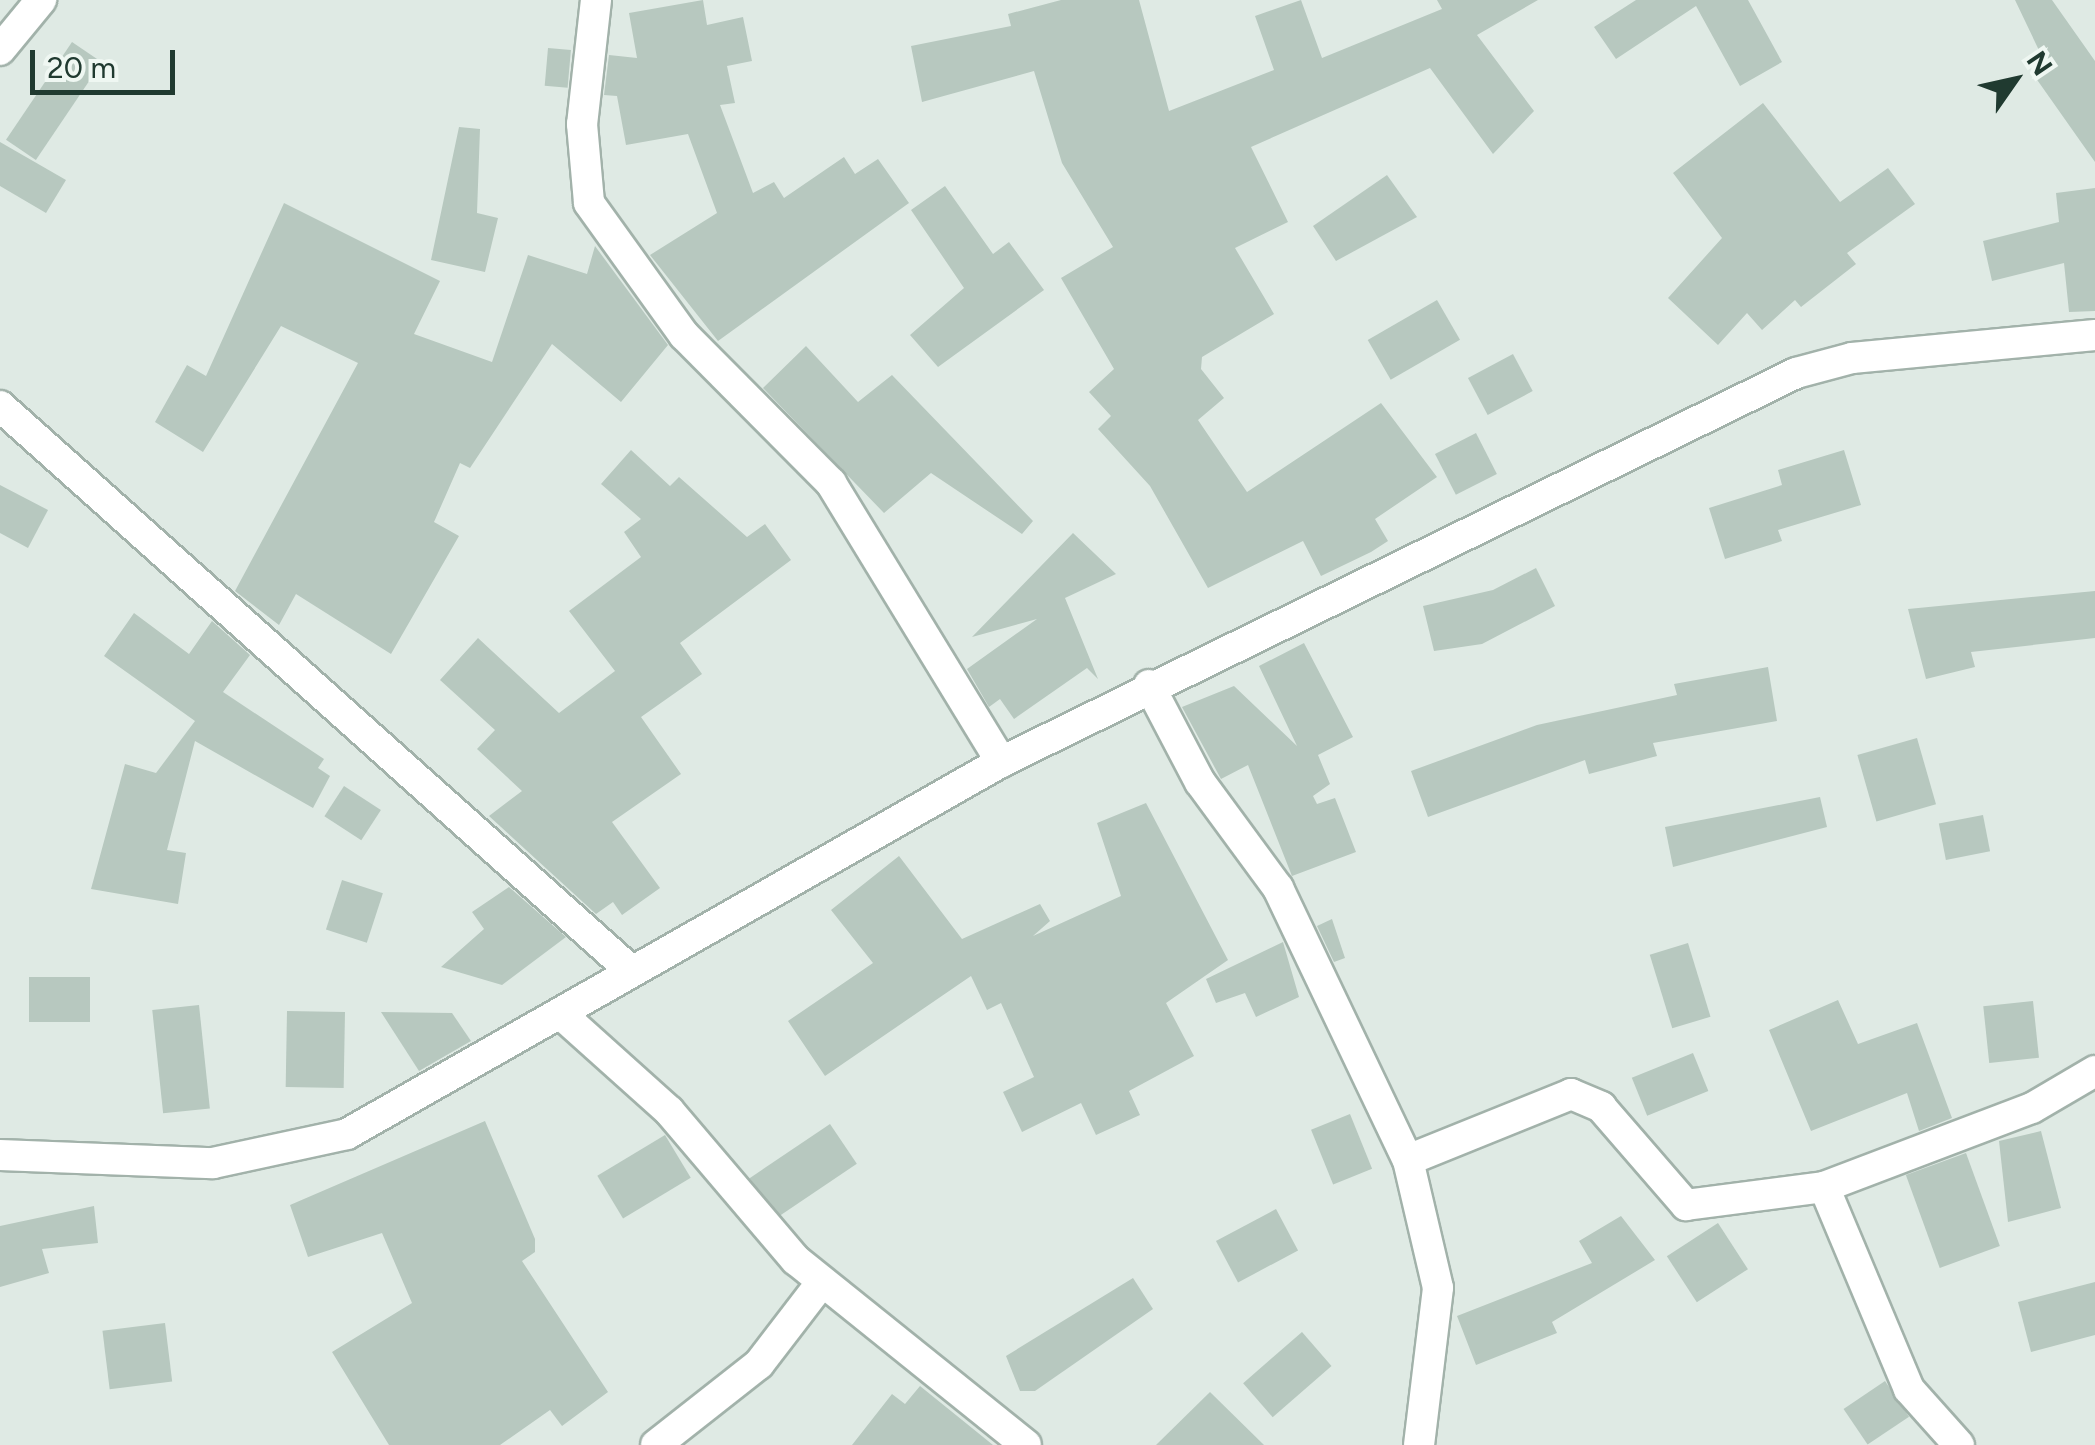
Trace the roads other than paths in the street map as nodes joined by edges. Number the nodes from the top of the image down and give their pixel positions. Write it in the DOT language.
graph roads {
  1 [pos="41,0"];
  2 [pos="596,0"];
  3 [pos="0,50"];
  4 [pos="2095,334"];
  5 [pos="0,406"];
  6 [pos="1149,685"];
  7 [pos="1001,762"];
  8 [pos="629,970"];
  9 [pos="561,1014"];
  10 [pos="2095,1071"];
  11 [pos="0,1155"];
  12 [pos="1408,1160"];
  13 [pos="1824,1187"];
  14 [pos="822,1282"];
  15 [pos="656,1445"];
  16 [pos="1026,1445"];
  17 [pos="1419,1445"];
  18 [pos="1959,1445"];
  1 -- 3 [label="street"];
  2 -- 7 [label="street"];
  4 -- 6 [label="street"];
  5 -- 8 [label="street"];
  6 -- 7 [label="street"];
  6 -- 12 [label="street"];
  7 -- 8 [label="street"];
  8 -- 9 [label="street"];
  9 -- 11 [label="street"];
  9 -- 14 [label="street"];
  10 -- 13 [label="street"];
  12 -- 13 [label="street"];
  12 -- 17 [label="street"];
  13 -- 18 [label="street"];
  14 -- 15 [label="street"];
  14 -- 16 [label="street"];
}
